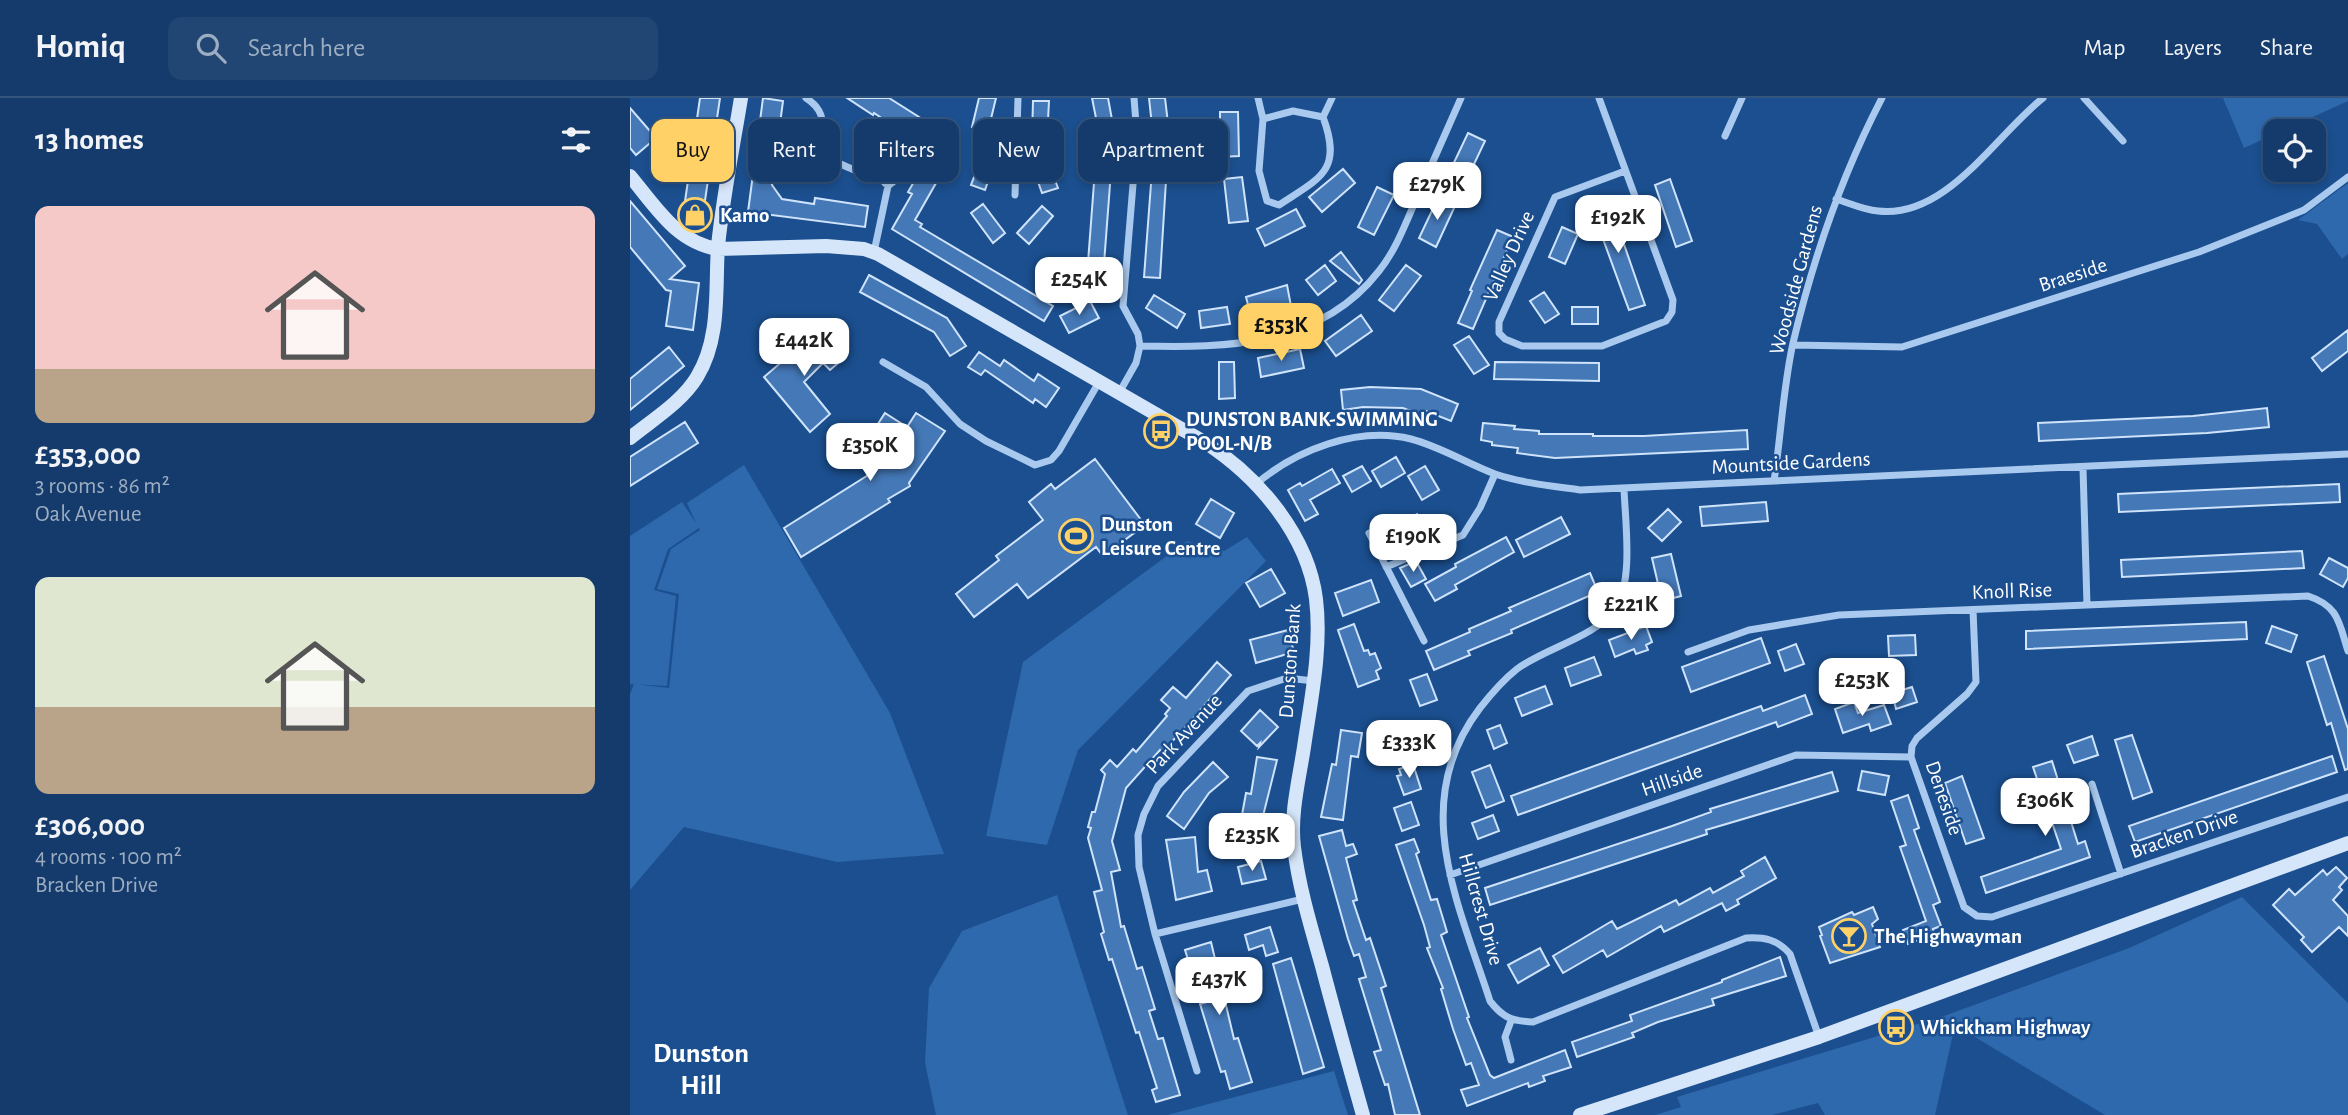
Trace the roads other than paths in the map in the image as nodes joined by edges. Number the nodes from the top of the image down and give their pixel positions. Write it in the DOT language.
graph roads {
  1 [pos="741,98"];
  2 [pos="806,98"];
  3 [pos="1018,98"];
  4 [pos="1134,98"];
  5 [pos="1258,98"];
  6 [pos="1332,98"];
  7 [pos="1461,98"];
  8 [pos="1599,98"];
  9 [pos="1742,98"];
  10 [pos="1882,98"];
  11 [pos="2043,98"];
  12 [pos="2084,98"];
  13 [pos="1323,117"];
  14 [pos="1263,119"];
  15 [pos="1725,136"];
  16 [pos="2123,141"];
  17 [pos="1625,171"];
  18 [pos="630,176"];
  19 [pos="2348,177"];
  20 [pos="893,182"];
  21 [pos="888,186"];
  22 [pos="1015,195"];
  23 [pos="1836,199"];
  24 [pos="718,249"];
  25 [pos="874,253"];
  26 [pos="1793,345"];
  27 [pos="1140,346"];
  28 [pos="883,362"];
  29 [pos="1099,382"];
  30 [pos="1119,393"];
  31 [pos="630,438"];
  32 [pos="2348,454"];
  33 [pos="2083,468"];
  34 [pos="1495,474"];
  35 [pos="1774,481"];
  36 [pos="1256,484"];
  37 [pos="1624,488"];
  38 [pos="1369,533"];
  39 [pos="1386,567"];
  40 [pos="2087,605"];
  41 [pos="1973,610"];
  42 [pos="1424,641"];
  43 [pos="2348,651"];
  44 [pos="1688,652"];
  45 [pos="1314,681"];
  46 [pos="1911,757"];
  47 [pos="2092,784"];
  48 [pos="2348,797"];
  49 [pos="2348,843"];
  50 [pos="2121,874"];
  51 [pos="1450,875"];
  52 [pos="1303,899"];
  53 [pos="1992,917"];
  54 [pos="1155,934"];
  55 [pos="1510,1021"];
  56 [pos="1819,1037"];
  57 [pos="1511,1060"];
  58 [pos="1197,1071"];
  59 [pos="1363,1115"];
  60 [pos="1580,1115"];
  1 -- 24 [label="street"];
  2 -- 21 [label="street"];
  3 -- 22 [label="street"];
  4 -- 27 [label="street"];
  5 -- 14 [label="street"];
  6 -- 13 [label="street"];
  7 -- 27 [label="street"];
  8 -- 17 [label="street"];
  9 -- 15 [label="street"];
  10 -- 23 [label="street, Woodside Gardens"];
  11 -- 23 [label="street"];
  12 -- 16 [label="street"];
  13 -- 14 [label="street"];
  13 -- 14 [label="street"];
  17 -- 17 [label="street, Valley Drive"];
  18 -- 24 [label="street"];
  19 -- 26 [label="street, Braeside"];
  20 -- 21 [label="street"];
  21 -- 25 [label="street"];
  23 -- 26 [label="street, Woodside Gardens"];
  24 -- 25 [label="street, Dunston Bank"];
  24 -- 31 [label="street"];
  25 -- 29 [label="street, Dunston Bank"];
  26 -- 35 [label="street, Woodside Gardens"];
  27 -- 30 [label="street"];
  28 -- 29 [label="street"];
  29 -- 30 [label="street, Dunston Bank"];
  30 -- 36 [label="street, Dunston Bank"];
  32 -- 33 [label="street, Mountside Gardens"];
  33 -- 35 [label="street, Mountside Gardens"];
  33 -- 40 [label="street"];
  34 -- 36 [label="street, Mountside Gardens"];
  34 -- 37 [label="street, Mountside Gardens"];
  34 -- 39 [label="street"];
  35 -- 37 [label="street, Mountside Gardens"];
  36 -- 45 [label="street, Dunston Bank"];
  37 -- 51 [label="street, Hillcrest Drive"];
  38 -- 39 [label="street"];
  39 -- 42 [label="street"];
  40 -- 41 [label="street, Knoll Rise"];
  40 -- 43 [label="street, Knoll Rise"];
  41 -- 44 [label="street, Knoll Rise"];
  41 -- 46 [label="street, Deneside"];
  45 -- 52 [label="street, Dunston Bank"];
  45 -- 54 [label="street, Park Avenue"];
  46 -- 51 [label="street, Hillside"];
  46 -- 53 [label="street, Deneside"];
  47 -- 50 [label="street"];
  48 -- 50 [label="street, Bracken Drive"];
  49 -- 56 [label="street"];
  50 -- 53 [label="street, Bracken Drive"];
  51 -- 55 [label="street, Hillcrest Drive"];
  52 -- 54 [label="street"];
  52 -- 59 [label="street, Dunston Bank"];
  54 -- 58 [label="street, Park Avenue"];
  55 -- 56 [label="street"];
  55 -- 57 [label="street"];
  56 -- 60 [label="street"];
}
